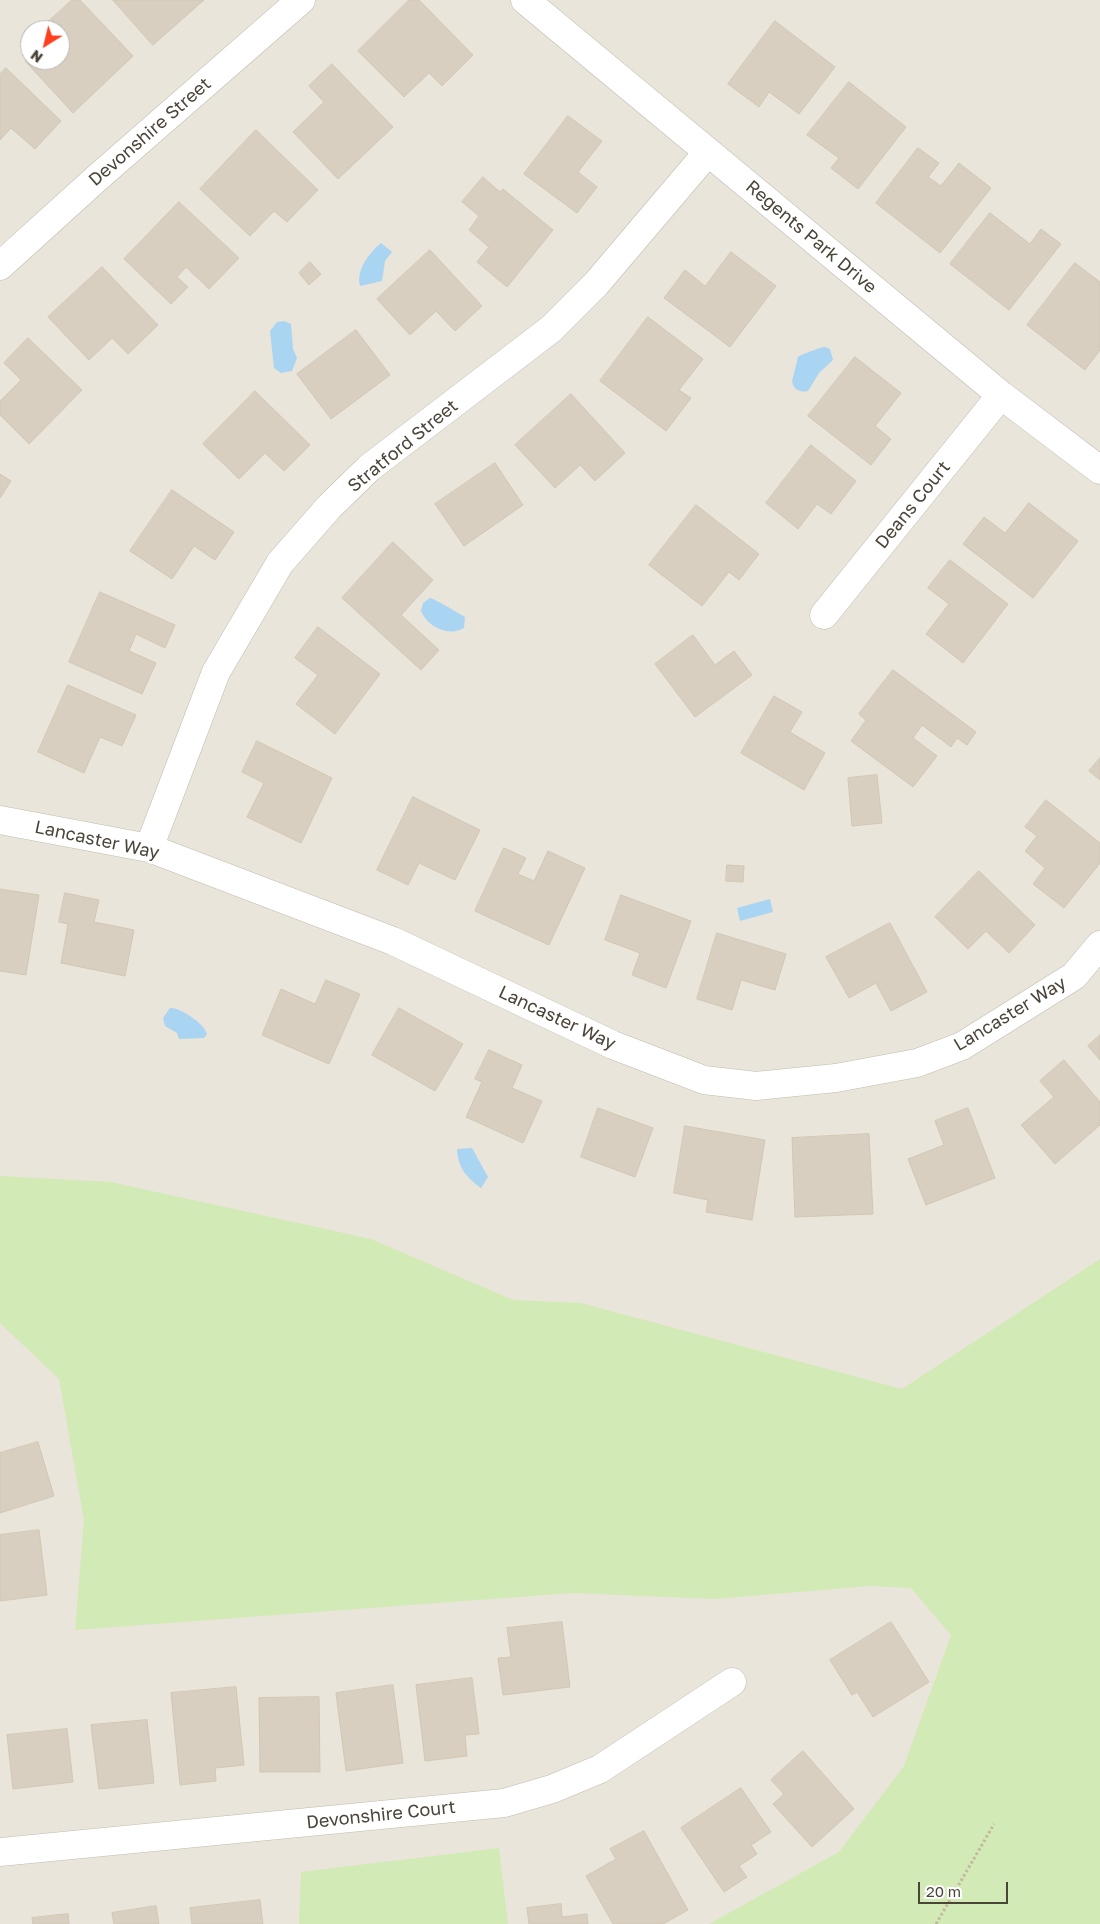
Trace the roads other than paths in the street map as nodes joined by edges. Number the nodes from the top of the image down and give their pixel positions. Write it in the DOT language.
graph roads {
  1 [pos="301,0"];
  2 [pos="525,0"];
  3 [pos="708,152"];
  4 [pos="0,266"];
  5 [pos="1001,395"];
  6 [pos="1100,470"];
  7 [pos="824,614"];
  8 [pos="0,820"];
  9 [pos="149,848"];
  10 [pos="1100,945"];
  11 [pos="732,1682"];
  12 [pos="0,1852"];
  1 -- 4 [label="street, Devonshire Street"];
  2 -- 3 [label="street, Regents Park Drive"];
  3 -- 5 [label="street, Regents Park Drive"];
  3 -- 9 [label="street, Stratford Street"];
  5 -- 6 [label="street, Regents Park Drive"];
  5 -- 7 [label="street, Deans Court"];
  8 -- 9 [label="street, Lancaster Way"];
  9 -- 10 [label="street, Lancaster Way"];
  11 -- 12 [label="street, Devonshire Court"];
}
